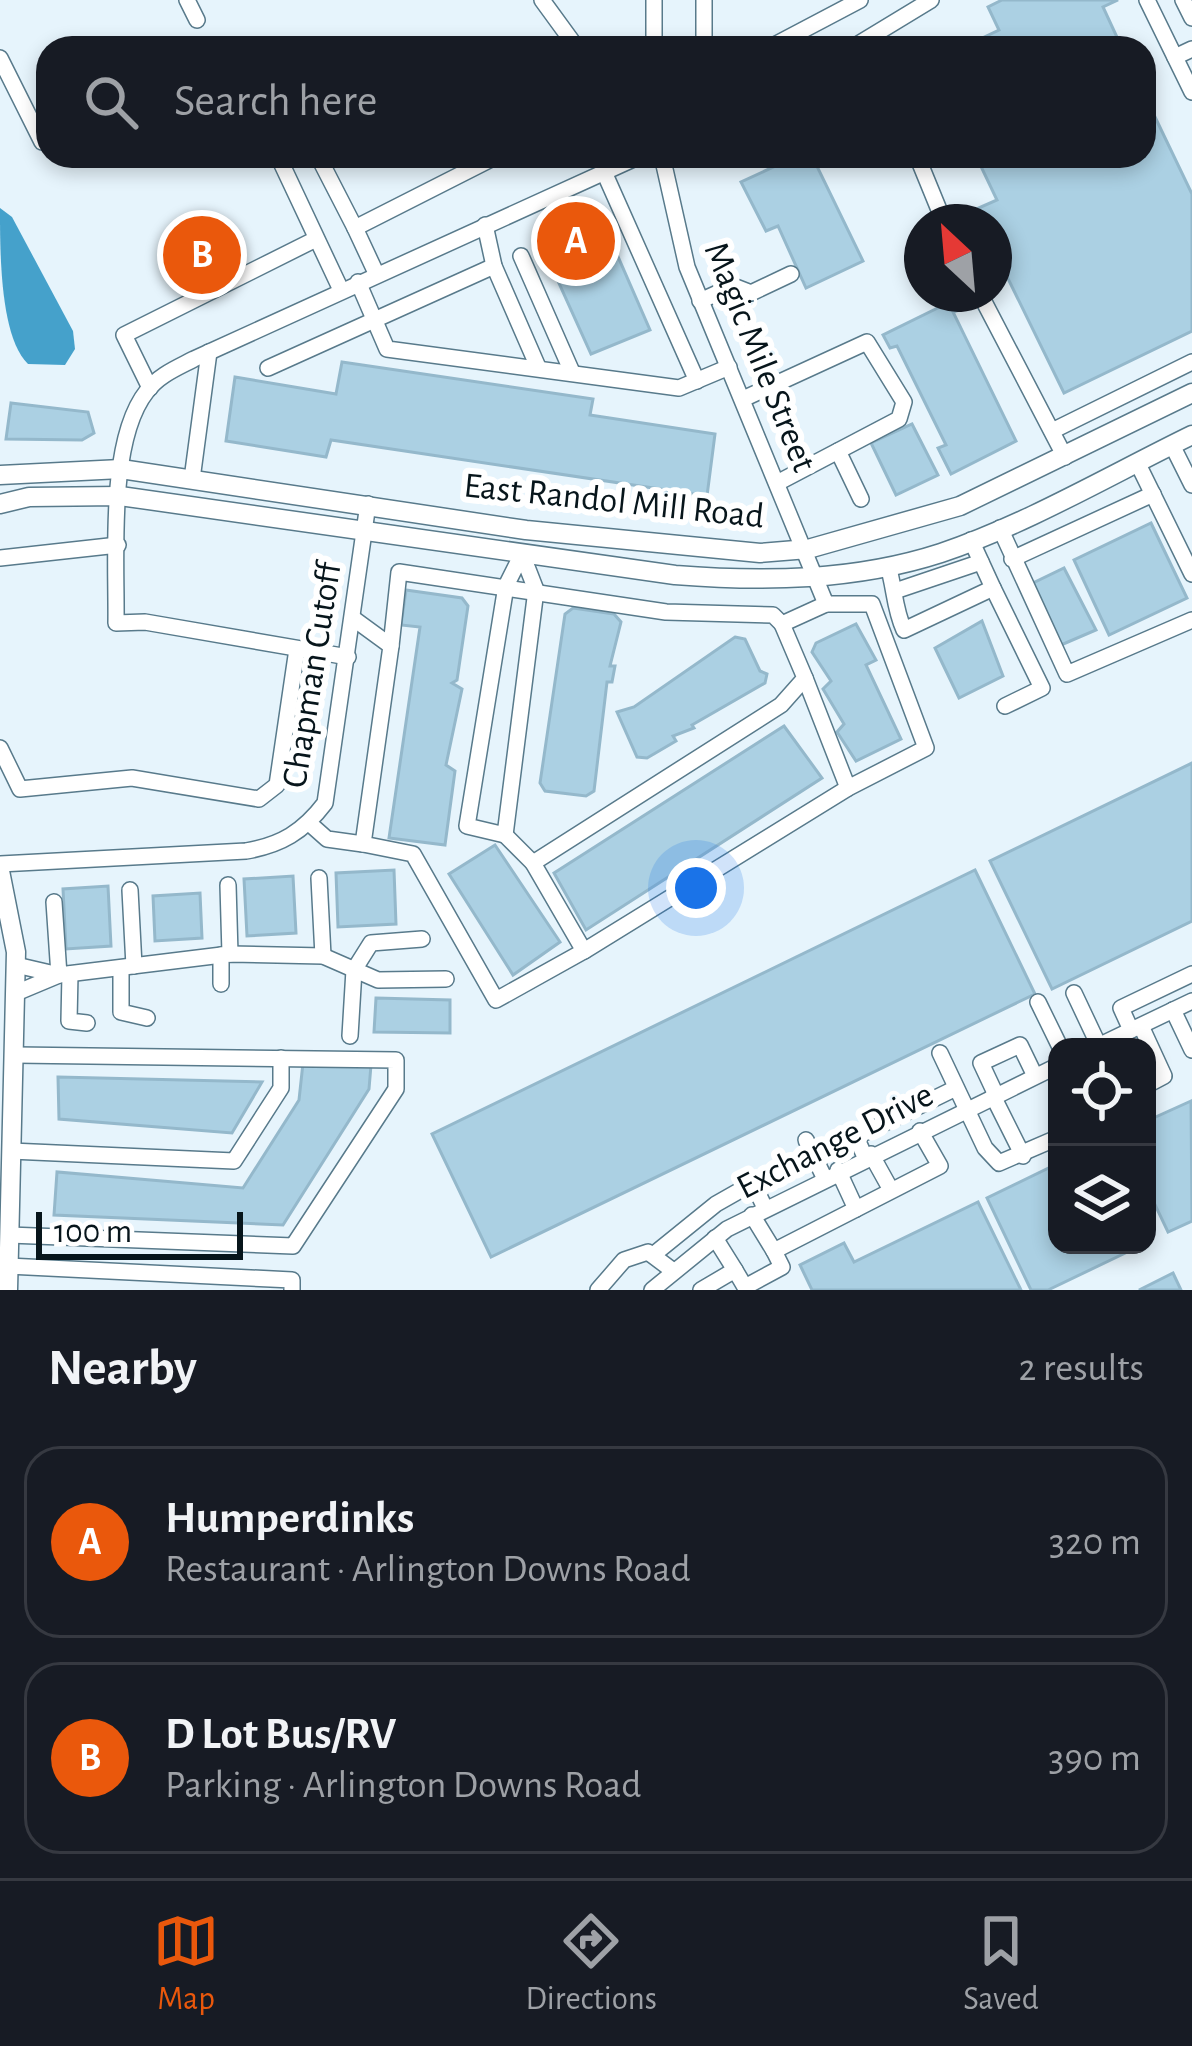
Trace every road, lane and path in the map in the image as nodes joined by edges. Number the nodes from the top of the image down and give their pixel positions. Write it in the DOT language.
graph roads {
  1 [pos="187,0"];
  2 [pos="542,0"];
  3 [pos="654,0"];
  4 [pos="704,0"];
  5 [pos="860,0"];
  6 [pos="931,0"];
  7 [pos="1147,0"];
  8 [pos="1183,0"];
  9 [pos="1192,18"];
  10 [pos="197,20"];
  11 [pos="568,36"];
  12 [pos="655,36"];
  13 [pos="704,36"];
  14 [pos="792,36"];
  15 [pos="876,36"];
  16 [pos="1192,49"];
  17 [pos="1174,57"];
  18 [pos="0,58"];
  19 [pos="1192,92"];
  20 [pos="36,130"];
  21 [pos="283,168"];
  22 [pos="324,168"];
  23 [pos="473,168"];
  24 [pos="613,168"];
  25 [pos="664,168"];
  26 [pos="922,168"];
  27 [pos="604,172"];
  28 [pos="937,204"];
  29 [pos="485,225"];
  30 [pos="355,228"];
  31 [pos="316,239"];
  32 [pos="521,256"];
  33 [pos="494,266"];
  34 [pos="376,273"];
  35 [pos="791,274"];
  36 [pos="358,282"];
  37 [pos="341,290"];
  38 [pos="700,301"];
  39 [pos="989,312"];
  40 [pos="373,321"];
  41 [pos="209,352"];
  42 [pos="1192,362"];
  43 [pos="538,367"];
  44 [pos="729,367"];
  45 [pos="268,368"];
  46 [pos="572,372"];
  47 [pos="697,381"];
  48 [pos="149,388"];
  49 [pos="1192,393"];
  50 [pos="743,399"];
  51 [pos="1052,431"];
  52 [pos="1192,435"];
  53 [pos="1172,445"];
  54 [pos="838,451"];
  55 [pos="1065,457"];
  56 [pos="1137,462"];
  57 [pos="121,469"];
  58 [pos="0,475"];
  59 [pos="192,479"];
  60 [pos="779,482"];
  61 [pos="1192,484"];
  62 [pos="1153,494"];
  63 [pos="119,496"];
  64 [pos="861,499"];
  65 [pos="1056,501"];
  66 [pos="0,504"];
  67 [pos="368,504"];
  68 [pos="1000,528"];
  69 [pos="526,530"];
  70 [pos="365,532"];
  71 [pos="1071,532"];
  72 [pos="971,540"];
  73 [pos="118,545"];
  74 [pos="808,549"];
  75 [pos="522,554"];
  76 [pos="0,557"];
  77 [pos="1012,559"];
  78 [pos="981,562"];
  79 [pos="888,566"];
  80 [pos="1192,574"];
  81 [pos="818,576"];
  82 [pos="506,586"];
  83 [pos="993,589"];
  84 [pos="536,590"];
  85 [pos="895,591"];
  86 [pos="826,604"];
  87 [pos="354,619"];
  88 [pos="1192,620"];
  89 [pos="782,624"];
  90 [pos="391,646"];
  91 [pos="297,650"];
  92 [pos="348,657"];
  93 [pos="805,678"];
  94 [pos="1005,706"];
  95 [pos="0,748"];
  96 [pos="848,788"];
  97 [pos="309,823"];
  98 [pos="505,835"];
  99 [pos="363,844"];
  100 [pos="533,863"];
  101 [pos="0,867"];
  102 [pos="319,878"];
  103 [pos="228,885"];
  104 [pos="130,890"];
  105 [pos="54,902"];
  106 [pos="422,939"];
  107 [pos="584,951"];
  108 [pos="226,955"];
  109 [pos="323,956"];
  110 [pos="16,965"];
  111 [pos="128,967"];
  112 [pos="354,970"];
  113 [pos="65,974"];
  114 [pos="1192,974"];
  115 [pos="446,979"];
  116 [pos="221,984"];
  117 [pos="1156,991"];
  118 [pos="16,993"];
  119 [pos="1074,993"];
  120 [pos="1192,1001"];
  121 [pos="1038,1002"];
  122 [pos="1170,1012"];
  123 [pos="147,1018"];
  124 [pos="86,1022"];
  125 [pos="1136,1028"];
  126 [pos="350,1036"];
  127 [pos="1056,1038"];
  128 [pos="1094,1038"];
  129 [pos="1114,1038"];
  130 [pos="1142,1038"];
  131 [pos="1192,1050"];
  132 [pos="940,1053"];
  133 [pos="16,1054"];
  134 [pos="281,1058"];
  135 [pos="1048,1070"];
  136 [pos="1035,1076"];
  137 [pos="956,1088"];
  138 [pos="995,1095"];
  139 [pos="925,1103"];
  140 [pos="966,1109"];
  141 [pos="890,1120"];
  142 [pos="927,1127"];
  143 [pos="806,1140"];
  144 [pos="900,1141"];
  145 [pos="1048,1143"];
  146 [pos="5,1151"];
  147 [pos="868,1156"];
  148 [pos="1023,1156"];
  149 [pos="831,1174"];
  150 [pos="891,1190"];
  151 [pos="856,1209"];
  152 [pos="759,1212"];
  153 [pos="693,1221"];
  154 [pos="9,1235"];
  155 [pos="711,1241"];
  156 [pos="774,1251"];
  157 [pos="653,1255"];
  158 [pos="8,1266"];
  159 [pos="62,1268"];
  160 [pos="672,1270"];
  161 [pos="735,1270"];
  162 [pos="8,1290"];
  163 [pos="60,1290"];
  164 [pos="292,1290"];
  165 [pos="598,1290"];
  166 [pos="652,1290"];
  167 [pos="701,1290"];
  1 -- 10 [label="street"];
  2 -- 11 [label="street"];
  3 -- 12 [label="street"];
  4 -- 13 [label="street"];
  5 -- 14 [label="street"];
  6 -- 15 [label="street"];
  7 -- 17 [label="street"];
  8 -- 9 [label="street"];
  16 -- 17 [label="street"];
  17 -- 19 [label="street"];
  18 -- 20 [label="street"];
  21 -- 31 [label="street"];
  22 -- 30 [label="street"];
  23 -- 30 [label="street"];
  24 -- 27 [label="street"];
  25 -- 38 [label="street, Magic Mile Street"];
  26 -- 28 [label="street"];
  27 -- 29 [label="street"];
  27 -- 47 [label="street"];
  29 -- 33 [label="street"];
  29 -- 34 [label="street"];
  30 -- 34 [label="street"];
  31 -- 37 [label="street"];
  31 -- 48 [label="street"];
  32 -- 46 [label="street"];
  33 -- 40 [label="street"];
  33 -- 43 [label="street"];
  34 -- 36 [label="street"];
  35 -- 38 [label="street"];
  36 -- 37 [label="street"];
  36 -- 40 [label="street"];
  37 -- 41 [label="street"];
  38 -- 44 [label="street, Magic Mile Street"];
  39 -- 51 [label="street"];
  40 -- 43 [label="street"];
  40 -- 45 [label="street"];
  41 -- 48 [label="street"];
  41 -- 59 [label="street"];
  42 -- 51 [label="street"];
  43 -- 46 [label="street"];
  44 -- 47 [label="street"];
  44 -- 50 [label="street, Magic Mile Street"];
  46 -- 47 [label="street"];
  48 -- 57 [label="street"];
  49 -- 55 [label="main road, East Randol Mill Road"];
  50 -- 54 [label="street"];
  50 -- 60 [label="street, Magic Mile Street"];
  51 -- 55 [label="street"];
  52 -- 53 [label="main road, East Randol Mill Road"];
  53 -- 56 [label="main road, East Randol Mill Road"];
  53 -- 61 [label="street"];
  54 -- 60 [label="street"];
  54 -- 64 [label="street"];
  55 -- 74 [label="main road, East Randol Mill Road"];
  56 -- 62 [label="street"];
  56 -- 65 [label="main road, East Randol Mill Road"];
  57 -- 58 [label="main road, East Randol Mill Road"];
  57 -- 59 [label="main road, East Randol Mill Road"];
  57 -- 63 [label="street"];
  59 -- 67 [label="main road, East Randol Mill Road"];
  60 -- 74 [label="street, Magic Mile Street"];
  62 -- 71 [label="street"];
  62 -- 80 [label="street"];
  63 -- 66 [label="main road, East Randol Mill Road"];
  63 -- 70 [label="main road, East Randol Mill Road"];
  63 -- 73 [label="street"];
  65 -- 68 [label="main road, East Randol Mill Road"];
  65 -- 71 [label="street"];
  67 -- 69 [label="main road, East Randol Mill Road"];
  67 -- 70 [label="street, Chapman Cutoff"];
  68 -- 72 [label="main road, East Randol Mill Road"];
  68 -- 77 [label="street"];
  69 -- 74 [label="main road, East Randol Mill Road"];
  69 -- 75 [label="street"];
  70 -- 75 [label="main road, East Randol Mill Road"];
  70 -- 87 [label="street, Chapman Cutoff"];
  71 -- 77 [label="street"];
  72 -- 78 [label="street"];
  72 -- 79 [label="main road, East Randol Mill Road"];
  73 -- 76 [label="street"];
  73 -- 91 [label="street"];
  74 -- 81 [label="street, Magic Mile Street"];
  75 -- 81 [label="main road, East Randol Mill Road"];
  75 -- 82 [label="street"];
  75 -- 84 [label="street"];
  77 -- 88 [label="street"];
  78 -- 83 [label="street"];
  78 -- 85 [label="street"];
  79 -- 81 [label="main road, East Randol Mill Road"];
  79 -- 85 [label="street"];
  81 -- 86 [label="street, Magic Mile Street"];
  82 -- 84 [label="street"];
  82 -- 90 [label="street"];
  82 -- 98 [label="street"];
  83 -- 85 [label="street"];
  83 -- 94 [label="street"];
  84 -- 89 [label="street"];
  84 -- 98 [label="street"];
  86 -- 89 [label="street"];
  86 -- 96 [label="street"];
  87 -- 90 [label="street"];
  87 -- 92 [label="street, Chapman Cutoff"];
  89 -- 93 [label="street"];
  90 -- 99 [label="street"];
  91 -- 92 [label="street"];
  91 -- 95 [label="street"];
  92 -- 97 [label="street, Chapman Cutoff"];
  93 -- 96 [label="street"];
  93 -- 100 [label="street"];
  96 -- 107 [label="street"];
  97 -- 99 [label="street"];
  97 -- 101 [label="street, Chapman Cutoff"];
  98 -- 100 [label="street"];
  99 -- 107 [label="street"];
  100 -- 107 [label="street"];
  101 -- 110 [label="main road"];
  102 -- 109 [label="street"];
  103 -- 108 [label="street"];
  104 -- 111 [label="street"];
  105 -- 113 [label="street"];
  106 -- 112 [label="street"];
  108 -- 109 [label="street"];
  108 -- 111 [label="street"];
  108 -- 116 [label="street"];
  109 -- 112 [label="street"];
  110 -- 113 [label="street"];
  110 -- 118 [label="main road"];
  111 -- 113 [label="street"];
  111 -- 123 [label="street"];
  112 -- 115 [label="street"];
  112 -- 126 [label="street"];
  113 -- 118 [label="street"];
  113 -- 124 [label="street"];
  114 -- 117 [label="street"];
  117 -- 122 [label="street"];
  117 -- 125 [label="street"];
  118 -- 133 [label="main road"];
  119 -- 128 [label="street"];
  120 -- 122 [label="street"];
  121 -- 127 [label="street"];
  122 -- 125 [label="street"];
  122 -- 131 [label="street"];
  125 -- 129 [label="street"];
  125 -- 130 [label="street"];
  132 -- 137 [label="street"];
  133 -- 134 [label="street"];
  133 -- 146 [label="main road"];
  134 -- 146 [label="street"];
  134 -- 154 [label="street"];
  135 -- 136 [label="street, Exchange Drive"];
  136 -- 138 [label="street, Exchange Drive"];
  136 -- 138 [label="street"];
  137 -- 139 [label="street"];
  137 -- 140 [label="street"];
  138 -- 140 [label="street, Exchange Drive"];
  138 -- 148 [label="street"];
  139 -- 141 [label="street"];
  139 -- 142 [label="street"];
  140 -- 142 [label="street, Exchange Drive"];
  140 -- 148 [label="street"];
  141 -- 144 [label="street"];
  141 -- 147 [label="street"];
  142 -- 144 [label="street, Exchange Drive"];
  142 -- 150 [label="street"];
  143 -- 149 [label="street"];
  144 -- 147 [label="street, Exchange Drive"];
  145 -- 148 [label="street"];
  146 -- 154 [label="main road"];
  147 -- 149 [label="street, Exchange Drive"];
  147 -- 150 [label="street"];
  149 -- 151 [label="street"];
  149 -- 152 [label="street, Exchange Drive"];
  150 -- 151 [label="street"];
  151 -- 156 [label="street"];
  152 -- 153 [label="street"];
  152 -- 155 [label="street, Exchange Drive"];
  152 -- 156 [label="street"];
  153 -- 155 [label="street"];
  153 -- 157 [label="street"];
  154 -- 158 [label="main road"];
  155 -- 160 [label="street, Exchange Drive"];
  155 -- 161 [label="street"];
  156 -- 161 [label="street"];
  157 -- 160 [label="street"];
  157 -- 165 [label="street"];
  158 -- 159 [label="street"];
  158 -- 162 [label="main road"];
  159 -- 163 [label="street"];
  159 -- 164 [label="street"];
  160 -- 166 [label="street, Exchange Drive"];
  161 -- 167 [label="street"];
}
